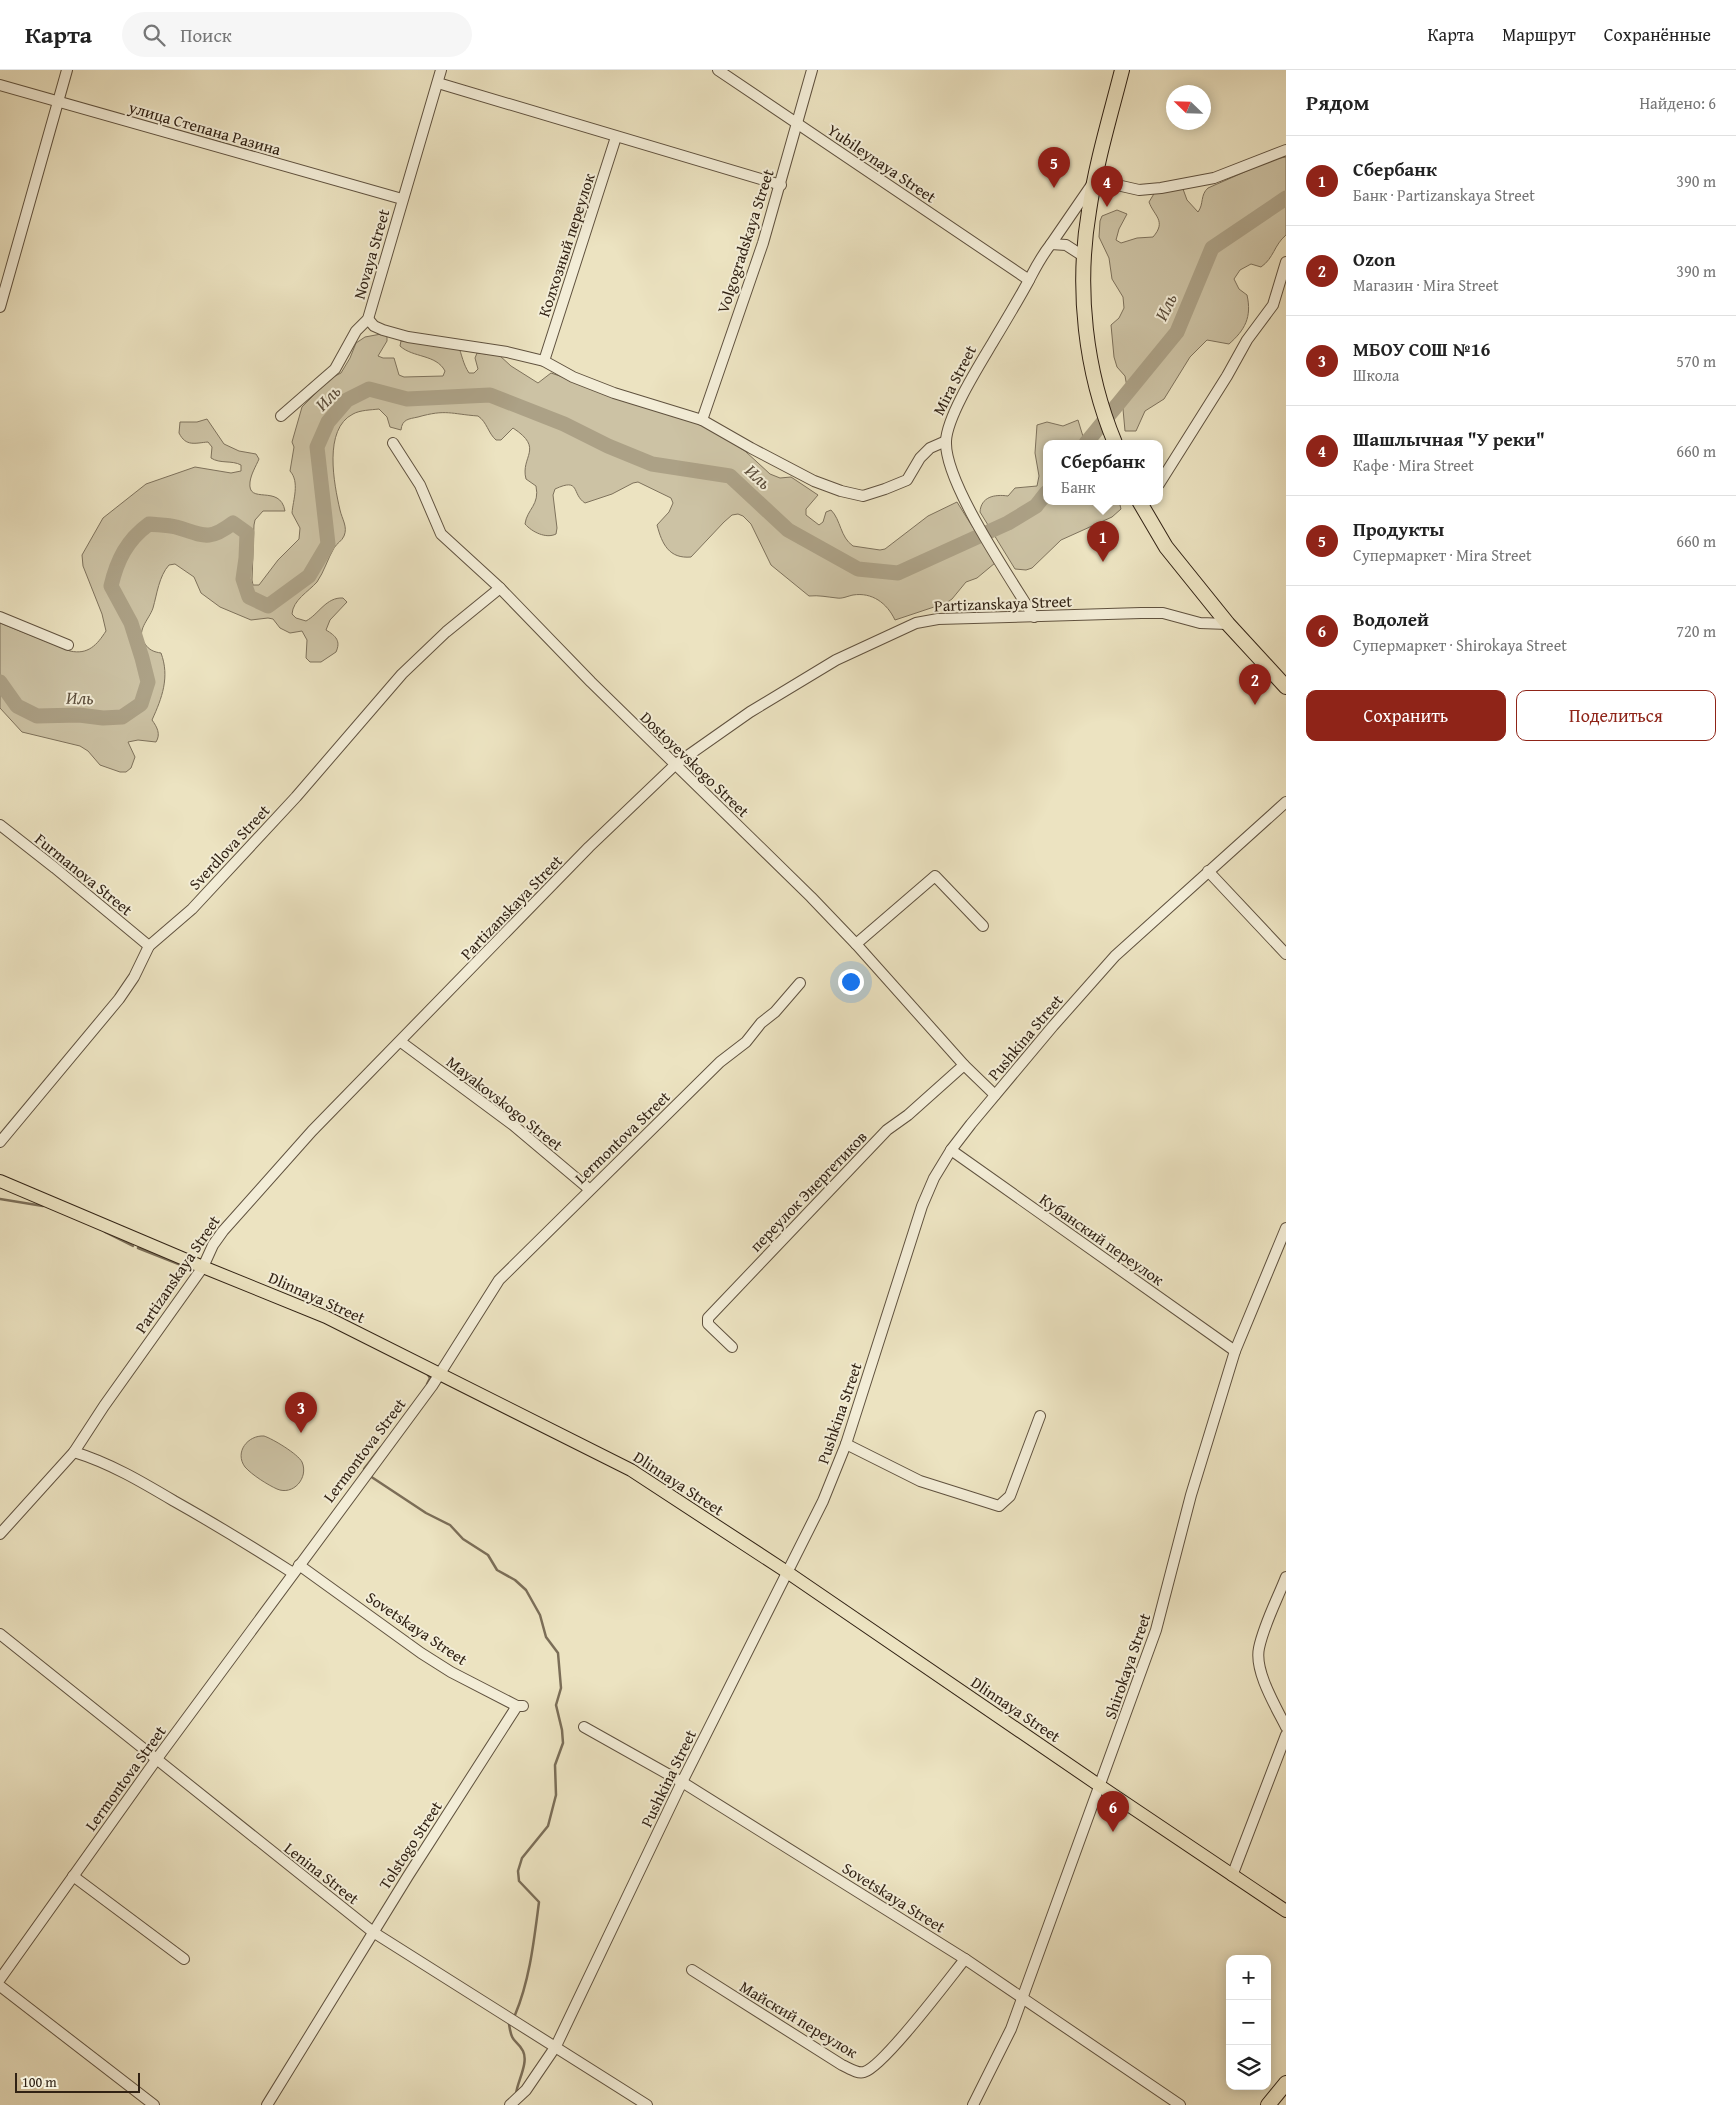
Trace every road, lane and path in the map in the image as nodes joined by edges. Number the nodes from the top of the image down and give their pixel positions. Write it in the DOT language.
graph roads {
  1 [pos="67,70"];
  2 [pos="442,70"];
  3 [pos="718,70"];
  4 [pos="812,70"];
  5 [pos="1122,70"];
  6 [pos="438,83"];
  7 [pos="0,85"];
  8 [pos="58,100"];
  9 [pos="797,123"];
  10 [pos="616,137"];
  11 [pos="1286,150"];
  12 [pos="1095,180"];
  13 [pos="780,185"];
  14 [pos="402,200"];
  15 [pos="1052,244"];
  16 [pos="1084,256"];
  17 [pos="1286,262"];
  18 [pos="1029,280"];
  19 [pos="0,307"];
  20 [pos="368,319"];
  21 [pos="544,361"];
  22 [pos="281,416"];
  23 [pos="702,420"];
  24 [pos="1114,440"];
  25 [pos="946,441"];
  26 [pos="394,443"];
  27 [pos="1163,478"];
  28 [pos="1144,505"];
  29 [pos="500,588"];
  30 [pos="0,617"];
  31 [pos="1034,617"];
  32 [pos="1228,624"];
  33 [pos="68,644"];
  34 [pos="1286,687"];
  35 [pos="676,764"];
  36 [pos="1286,802"];
  37 [pos="0,825"];
  38 [pos="1208,871"];
  39 [pos="983,926"];
  40 [pos="856,944"];
  41 [pos="148,946"];
  42 [pos="1286,954"];
  43 [pos="800,983"];
  44 [pos="401,1042"];
  45 [pos="964,1064"];
  46 [pos="995,1095"];
  47 [pos="0,1142"];
  48 [pos="951,1150"];
  49 [pos="0,1181"];
  50 [pos="589,1189"];
  51 [pos="1286,1228"];
  52 [pos="203,1267"];
  53 [pos="732,1347"];
  54 [pos="1235,1351"];
  55 [pos="439,1373"];
  56 [pos="1040,1416"];
  57 [pos="846,1444"];
  58 [pos="74,1452"];
  59 [pos="0,1534"];
  60 [pos="296,1569"];
  61 [pos="787,1572"];
  62 [pos="1286,1576"];
  63 [pos="0,1634"];
  64 [pos="520,1706"];
  65 [pos="1286,1727"];
  66 [pos="584,1728"];
  67 [pos="1286,1735"];
  68 [pos="156,1760"];
  69 [pos="682,1782"];
  70 [pos="1100,1786"];
  71 [pos="73,1876"];
  72 [pos="1232,1876"];
  73 [pos="1286,1911"];
  74 [pos="373,1932"];
  75 [pos="184,1959"];
  76 [pos="965,1959"];
  77 [pos="692,1970"];
  78 [pos="0,1979"];
  79 [pos="0,1986"];
  80 [pos="1022,1996"];
  81 [pos="556,2046"];
  82 [pos="1286,2083"];
  83 [pos="154,2105"];
  84 [pos="267,2105"];
  85 [pos="510,2105"];
  86 [pos="647,2105"];
  87 [pos="973,2105"];
  88 [pos="1180,2105"];
  89 [pos="1268,2105"];
  1 -- 8 [label="street"];
  2 -- 6 [label="street, Novaya Street"];
  3 -- 9 [label="street, Yubileynaya Street"];
  4 -- 9 [label="street, Volgogradskaya Street"];
  5 -- 12 [label="highway, Mira Street"];
  6 -- 10 [label="street"];
  6 -- 14 [label="street, Novaya Street"];
  7 -- 8 [label="street, улица Степана Разина"];
  8 -- 14 [label="street, улица Степана Разина"];
  8 -- 19 [label="street"];
  9 -- 13 [label="street, Volgogradskaya Street"];
  9 -- 18 [label="street, Yubileynaya Street"];
  10 -- 13 [label="street"];
  10 -- 21 [label="street, Колхозный переулок"];
  11 -- 12 [label="street"];
  12 -- 15 [label="street, Mira Street"];
  12 -- 16 [label="highway, Mira Street"];
  13 -- 23 [label="street, Volgogradskaya Street"];
  14 -- 20 [label="street, Novaya Street"];
  15 -- 16 [label="street"];
  15 -- 18 [label="street, Mira Street"];
  16 -- 24 [label="highway, Mira Street"];
  17 -- 27 [label="street"];
  18 -- 25 [label="street, Mira Street"];
  20 -- 21 [label="street"];
  20 -- 22 [label="street, Novaya Street"];
  21 -- 23 [label="street"];
  23 -- 25 [label="street"];
  25 -- 31 [label="street, Mira Street"];
  26 -- 29 [label="street, Dostoyevskogo Street"];
  28 -- 32 [label="highway"];
  29 -- 35 [label="street, Dostoyevskogo Street"];
  29 -- 41 [label="street, Sverdlova Street"];
  30 -- 33 [label="street"];
  31 -- 32 [label="street, Partizanskaya Street"];
  31 -- 35 [label="street, Partizanskaya Street"];
  32 -- 34 [label="highway"];
  35 -- 40 [label="street, Dostoyevskogo Street"];
  35 -- 44 [label="street, Partizanskaya Street"];
  36 -- 38 [label="street, Pushkina Street"];
  37 -- 41 [label="street, Furmanova Street"];
  38 -- 42 [label="street"];
  38 -- 46 [label="street, Pushkina Street"];
  39 -- 40 [label="street"];
  40 -- 45 [label="street, Dostoyevskogo Street"];
  41 -- 47 [label="street, Sverdlova Street"];
  43 -- 50 [label="street, Lermontova Street"];
  44 -- 50 [label="street, Mayakovskogo Street"];
  44 -- 52 [label="street, Partizanskaya Street"];
  45 -- 46 [label="street, Dostoyevskogo Street"];
  45 -- 53 [label="street, переулок Энергетиков"];
  46 -- 48 [label="street, Pushkina Street"];
  48 -- 54 [label="street, Кубанский переулок"];
  48 -- 57 [label="street, Pushkina Street"];
  49 -- 52 [label="main road, Dlinnaya Street"];
  50 -- 55 [label="street, Lermontova Street"];
  51 -- 54 [label="street, Shirokaya Street"];
  52 -- 55 [label="main road, Dlinnaya Street"];
  52 -- 58 [label="street, Partizanskaya Street"];
  54 -- 70 [label="street, Shirokaya Street"];
  55 -- 60 [label="street, Lermontova Street"];
  55 -- 61 [label="main road, Dlinnaya Street"];
  56 -- 57 [label="street"];
  57 -- 61 [label="street, Pushkina Street"];
  58 -- 59 [label="street, Partizanskaya Street"];
  58 -- 60 [label="street, Sovetskaya Street"];
  60 -- 64 [label="street, Sovetskaya Street"];
  60 -- 68 [label="street, Lermontova Street"];
  61 -- 69 [label="street, Pushkina Street"];
  61 -- 70 [label="main road, Dlinnaya Street"];
  62 -- 65 [label="street"];
  63 -- 68 [label="street, Lenina Street"];
  64 -- 74 [label="street, Tolstogo Street"];
  66 -- 69 [label="street, Sovetskaya Street"];
  67 -- 72 [label="street"];
  68 -- 71 [label="street, Lermontova Street"];
  68 -- 74 [label="street, Lenina Street"];
  69 -- 76 [label="street, Sovetskaya Street"];
  69 -- 81 [label="street, Pushkina Street"];
  70 -- 72 [label="main road, Dlinnaya Street"];
  70 -- 80 [label="street, Shirokaya Street"];
  71 -- 75 [label="street"];
  71 -- 78 [label="street, Lermontova Street"];
  72 -- 73 [label="main road, Dlinnaya Street"];
  74 -- 81 [label="street, Lenina Street"];
  74 -- 84 [label="street, Tolstogo Street"];
  76 -- 77 [label="street, Майский переулок"];
  76 -- 80 [label="street, Sovetskaya Street"];
  79 -- 83 [label="street"];
  80 -- 87 [label="street, Shirokaya Street"];
  80 -- 88 [label="street, Sovetskaya Street"];
  81 -- 85 [label="street, Pushkina Street"];
  81 -- 86 [label="street, Lenina Street"];
  82 -- 89 [label="highway"];
}
